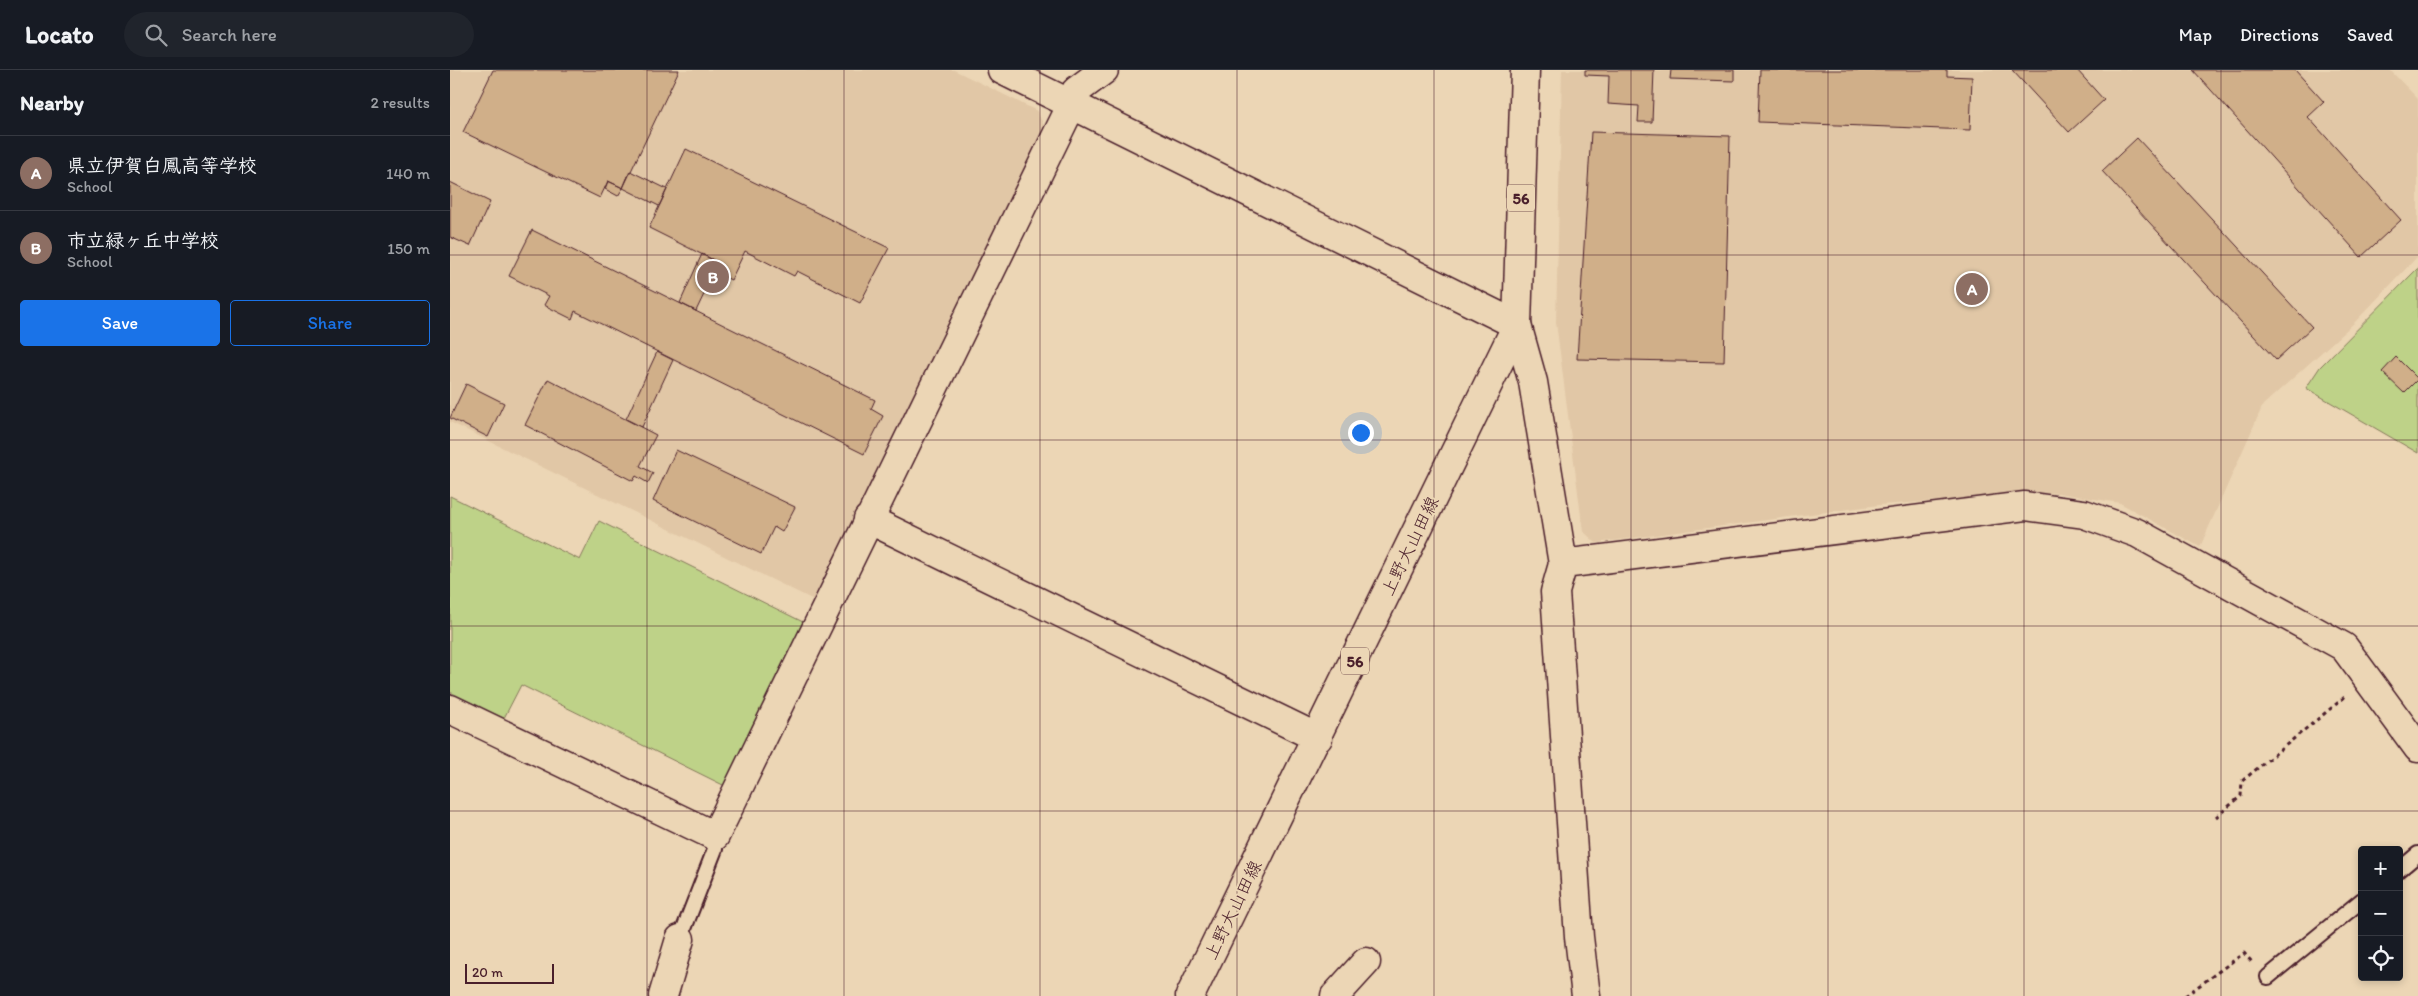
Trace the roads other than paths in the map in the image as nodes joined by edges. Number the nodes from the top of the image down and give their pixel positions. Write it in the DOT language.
graph roads {
  1 [pos="1002,70"];
  2 [pos="1104,70"];
  3 [pos="1526,70"];
  4 [pos="1072,104"];
  5 [pos="1517,325"];
  6 [pos="868,519"];
  7 [pos="1563,564"];
  8 [pos="450,709"];
  9 [pos="1318,738"];
  10 [pos="2418,748"];
  11 [pos="715,836"];
  12 [pos="2418,854"];
  13 [pos="2403,867"];
  14 [pos="2358,903"];
  15 [pos="680,939"];
  16 [pos="1366,962"];
  17 [pos="2268,977"];
  18 [pos="663,996"];
  19 [pos="1190,996"];
  20 [pos="1335,996"];
  21 [pos="1586,996"];
  1 -- 4 [label="street"];
  2 -- 4 [label="street"];
  3 -- 5 [label="street, 上野大山田線 / 56"];
  4 -- 5 [label="street"];
  4 -- 6 [label="street"];
  5 -- 7 [label="street"];
  5 -- 9 [label="street, 上野大山田線 / 56"];
  6 -- 9 [label="street"];
  6 -- 11 [label="street"];
  7 -- 10 [label="street"];
  7 -- 21 [label="street"];
  8 -- 11 [label="street"];
  9 -- 19 [label="street, 上野大山田線 / 56"];
  11 -- 15 [label="lane"];
  12 -- 13 [label="lane"];
  14 -- 17 [label="lane"];
  15 -- 18 [label="street"];
  16 -- 20 [label="street"];
}
